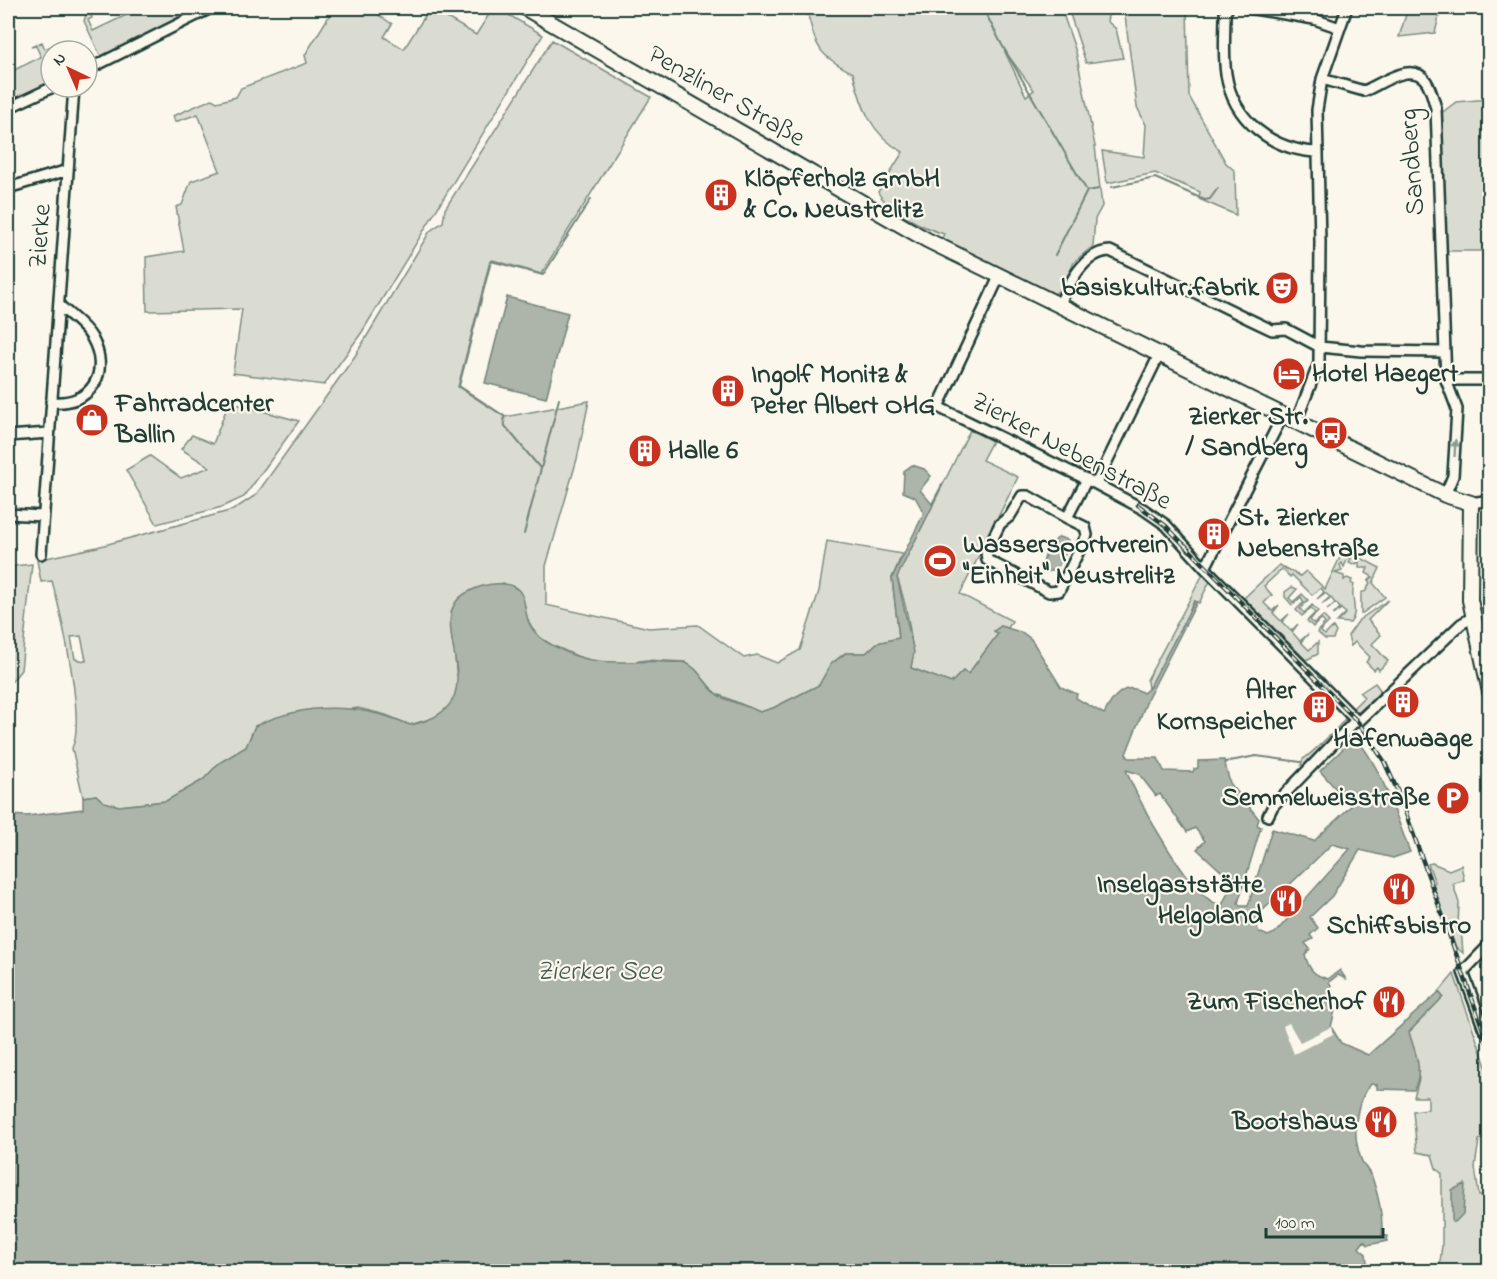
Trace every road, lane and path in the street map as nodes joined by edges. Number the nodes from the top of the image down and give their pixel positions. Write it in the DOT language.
graph roads {
  1 [pos="211,8"];
  2 [pos="525,8"];
  3 [pos="1228,8"];
  4 [pos="1248,8"];
  5 [pos="1347,8"];
  6 [pos="1341,28"];
  7 [pos="99,64"];
  8 [pos="1322,79"];
  9 [pos="39,94"];
  10 [pos="73,99"];
  11 [pos="8,108"];
  12 [pos="1317,152"];
  13 [pos="69,170"];
  14 [pos="8,188"];
  15 [pos="999,277"];
  16 [pos="58,305"];
  17 [pos="1059,306"];
  18 [pos="1320,347"];
  19 [pos="1445,352"];
  20 [pos="1159,355"];
  21 [pos="1446,380"];
  22 [pos="1490,380"];
  23 [pos="51,402"];
  24 [pos="1290,419"];
  25 [pos="49,433"];
  26 [pos="8,436"];
  27 [pos="1087,479"];
  28 [pos="1096,484"];
  29 [pos="1447,490"];
  30 [pos="1490,500"];
  31 [pos="1471,503"];
  32 [pos="8,514"];
  33 [pos="42,516"];
  34 [pos="1068,518"];
  35 [pos="41,554"];
  36 [pos="1204,568"];
  37 [pos="1473,617"];
  38 [pos="1483,633"];
  39 [pos="1490,692"];
  40 [pos="1356,720"];
  41 [pos="1268,816"];
  42 [pos="1490,944"];
  43 [pos="1490,1034"];
  1 -- 7 [label="street"];
  2 -- 15 [label="main road, Penzliner Straße"];
  3 -- 12 [label="street"];
  4 -- 6 [label="street"];
  5 -- 6 [label="street"];
  6 -- 8 [label="street"];
  8 -- 12 [label="street"];
  8 -- 19 [label="street, Sandberg"];
  9 -- 11 [label="street"];
  10 -- 13 [label="street, Zierke"];
  12 -- 18 [label="street"];
  13 -- 14 [label="street, Zierke"];
  13 -- 16 [label="street, Zierke"];
  15 -- 17 [label="main road, Penzliner Straße"];
  15 -- 27 [label="street, Zierker Nebenstraße"];
  16 -- 23 [label="street, Zierke"];
  16 -- 23 [label="street, Zierke"];
  17 -- 18 [label="street"];
  17 -- 20 [label="main road, Penzliner Straße"];
  18 -- 19 [label="street"];
  18 -- 24 [label="street"];
  19 -- 21 [label="street, Sandberg"];
  20 -- 24 [label="main road, Penzliner Straße"];
  20 -- 28 [label="street"];
  21 -- 22 [label="street"];
  29 -- 21 [label="street, Sandberg, one-way"];
  23 -- 25 [label="street, Zierke"];
  24 -- 29 [label="main road, Penzliner Straße"];
  24 -- 36 [label="street"];
  25 -- 26 [label="street"];
  25 -- 33 [label="street, Zierke"];
  27 -- 28 [label="street, Zierker Nebenstraße"];
  27 -- 34 [label="street"];
  28 -- 36 [label="street, Zierker Nebenstraße"];
  29 -- 31 [label="main road, Penzliner Straße"];
  30 -- 31 [label="street"];
  31 -- 37 [label="main road"];
  32 -- 33 [label="street"];
  33 -- 35 [label="street, Zierke"];
  34 -- 34 [label="street"];
  36 -- 40 [label="street, Zierker Nebenstraße"];
  37 -- 38 [label="main road"];
  37 -- 40 [label="street"];
  38 -- 39 [label="main road"];
  40 -- 41 [label="street"];
  42 -- 43 [label="street"];
}
